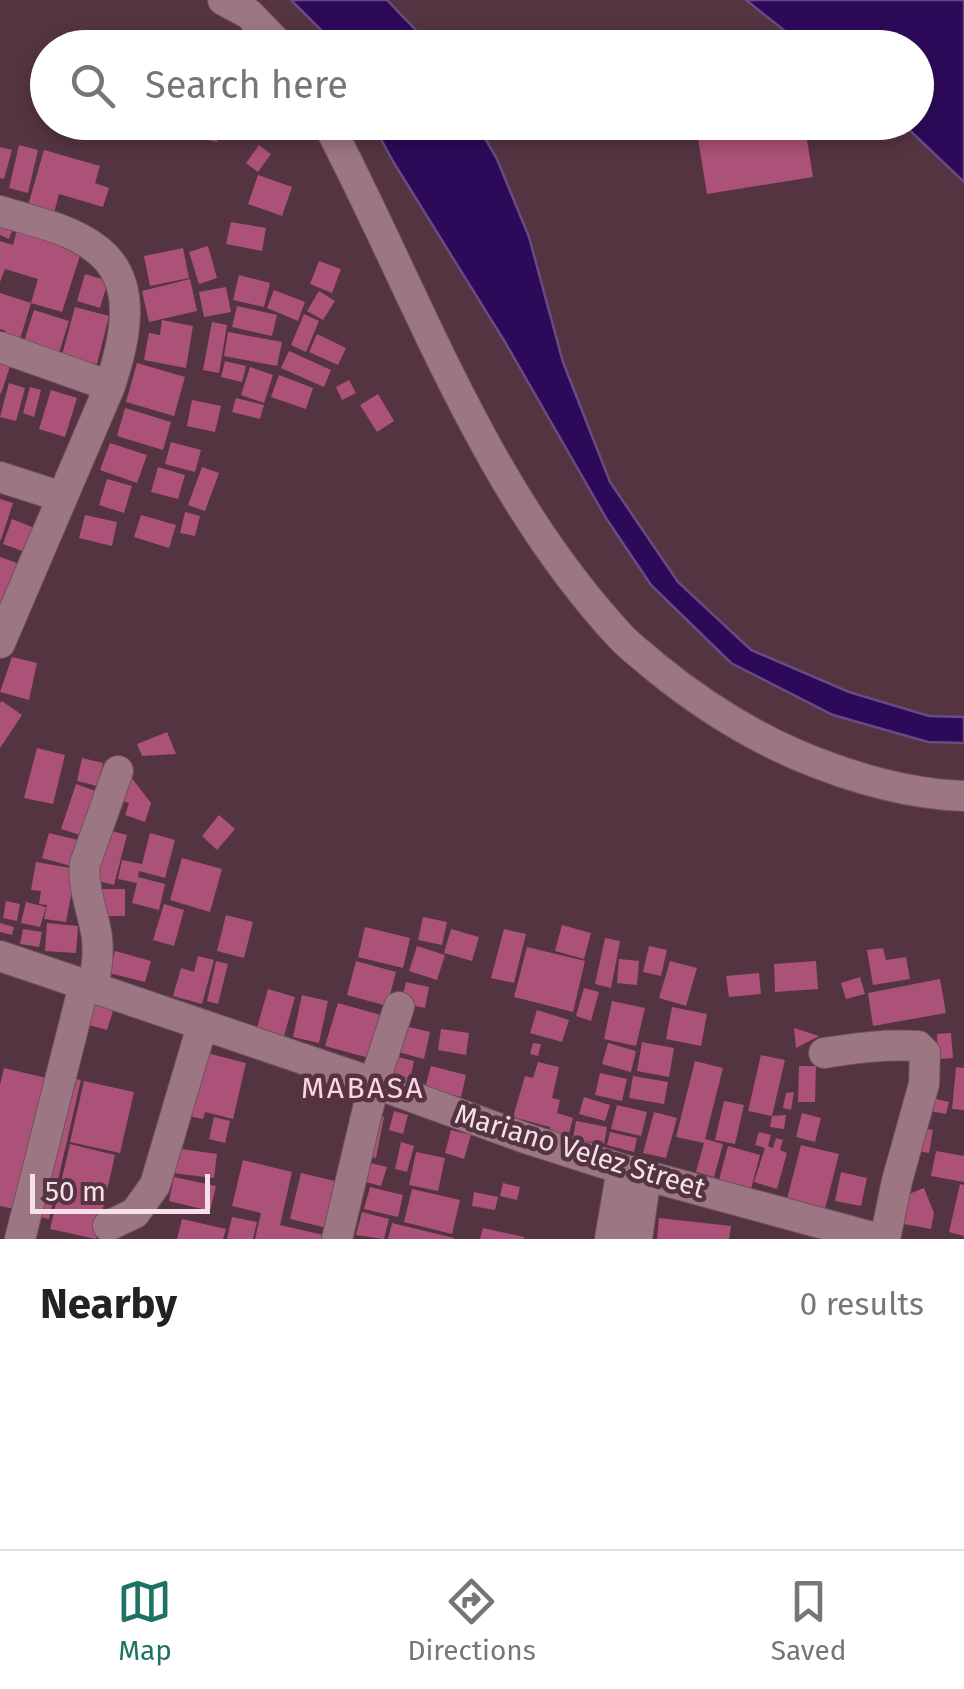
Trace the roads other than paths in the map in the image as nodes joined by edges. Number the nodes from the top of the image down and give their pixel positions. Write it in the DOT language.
graph roads {
  1 [pos="223,0"];
  2 [pos="265,30"];
  3 [pos="336,140"];
  4 [pos="0,211"];
  5 [pos="0,347"];
  6 [pos="110,386"];
  7 [pos="0,477"];
  8 [pos="62,497"];
  9 [pos="3,629"];
  10 [pos="118,771"];
  11 [pos="964,796"];
  12 [pos="0,956"];
  13 [pos="89,987"];
  14 [pos="400,1007"];
  15 [pos="202,1026"];
  16 [pos="824,1053"];
  17 [pos="374,1083"];
  18 [pos="634,1172"];
  19 [pos="108,1226"];
  20 [pos="20,1239"];
  21 [pos="338,1239"];
  22 [pos="610,1239"];
  23 [pos="637,1239"];
  24 [pos="882,1239"];
  1 -- 2 [label="street"];
  3 -- 11 [label="street"];
  4 -- 6 [label="street"];
  5 -- 6 [label="street"];
  6 -- 8 [label="street"];
  7 -- 8 [label="street"];
  8 -- 9 [label="street"];
  10 -- 13 [label="street"];
  12 -- 13 [label="street, Mariano Velez Street"];
  13 -- 15 [label="street, Mariano Velez Street"];
  13 -- 20 [label="street"];
  14 -- 17 [label="street"];
  15 -- 17 [label="street, Mariano Velez Street"];
  15 -- 19 [label="street"];
  16 -- 24 [label="street"];
  17 -- 18 [label="street, Mariano Velez Street"];
  17 -- 21 [label="street"];
  18 -- 22 [label="street"];
  18 -- 23 [label="street"];
  18 -- 24 [label="street, Mariano Velez Street"];
}
